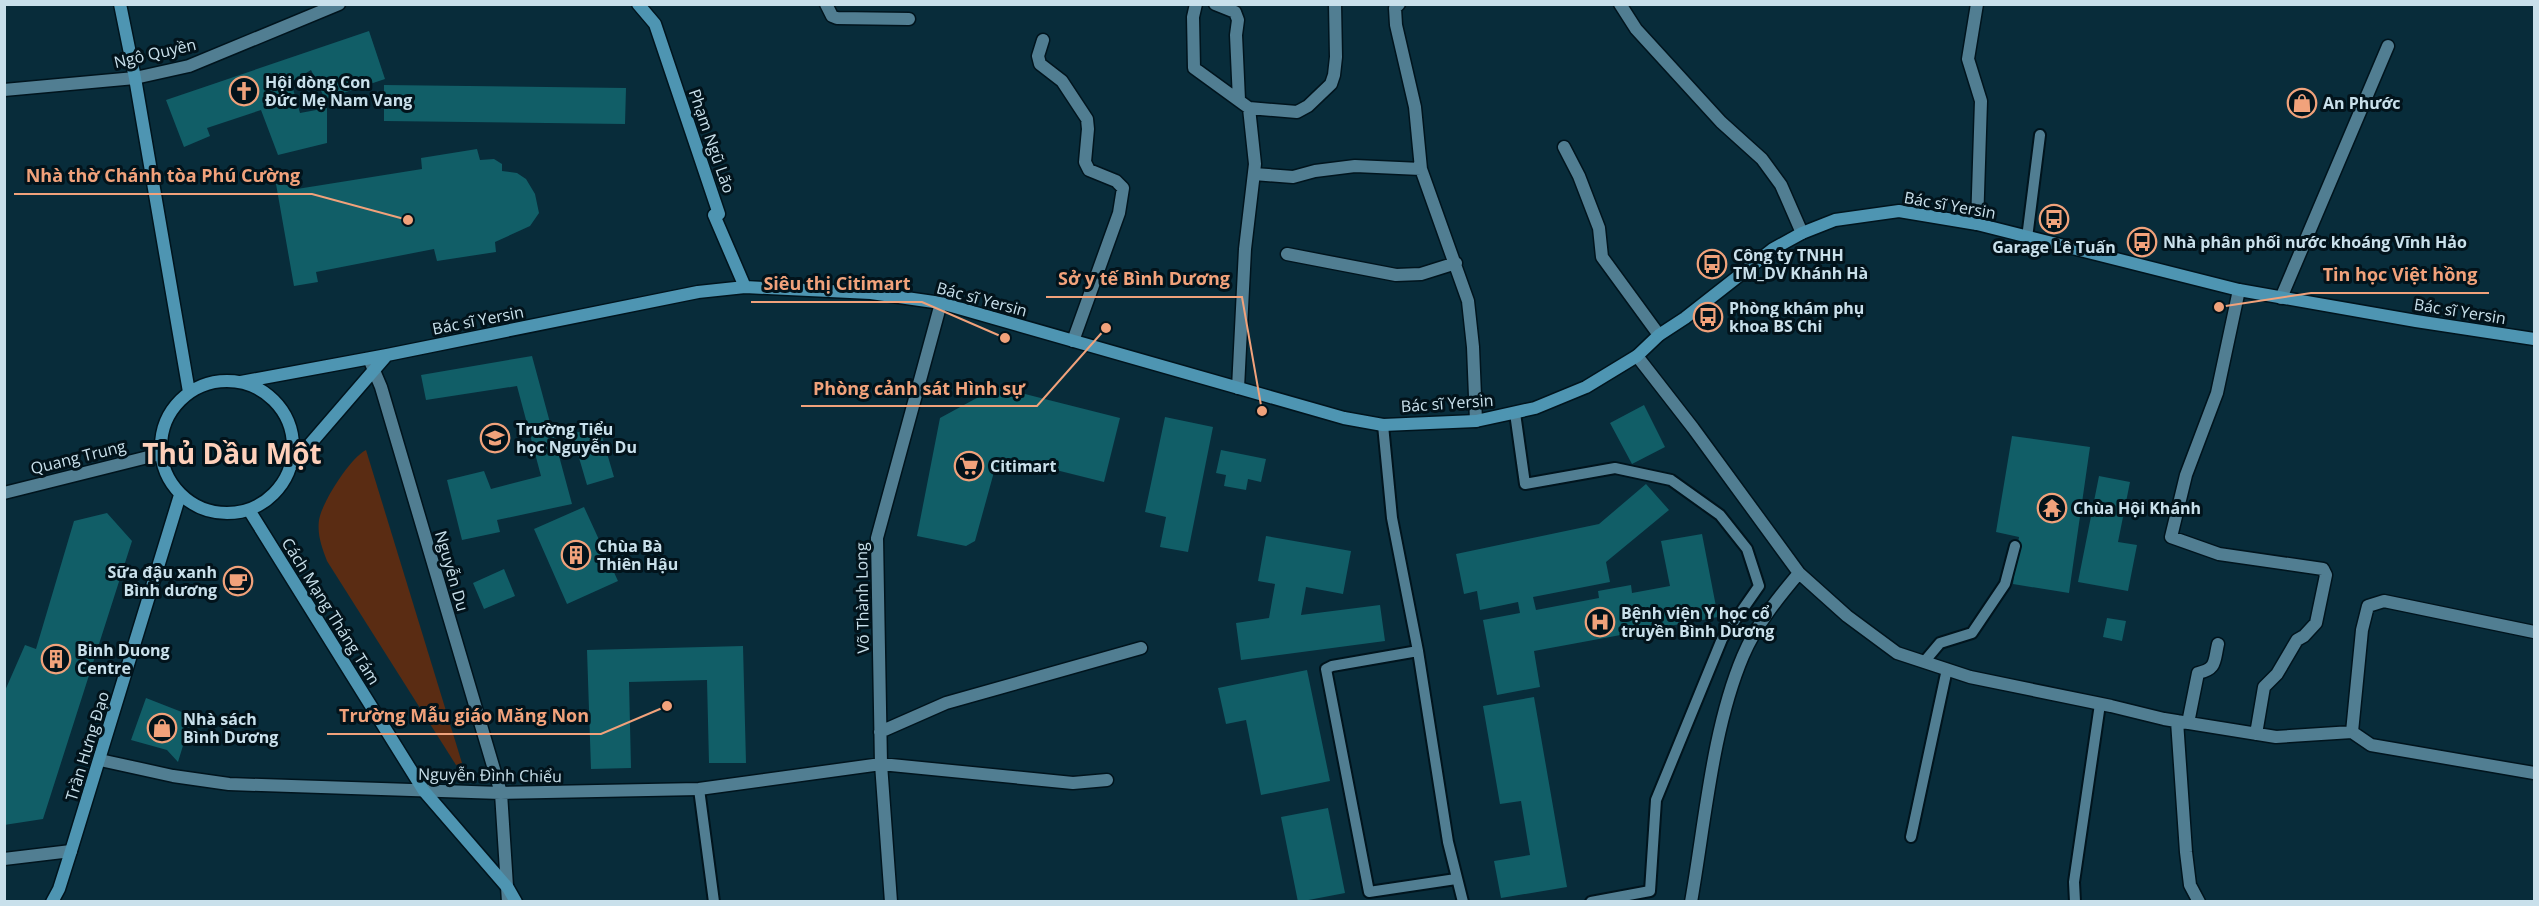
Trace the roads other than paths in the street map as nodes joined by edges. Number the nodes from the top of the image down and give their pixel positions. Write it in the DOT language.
graph roads {
  1 [pos="120,4"];
  2 [pos="339,4"];
  3 [pos="638,4"];
  4 [pos="826,4"];
  5 [pos="1196,4"];
  6 [pos="1215,4"];
  7 [pos="1335,4"];
  8 [pos="1399,4"];
  9 [pos="1620,4"];
  10 [pos="1977,4"];
  11 [pos="909,19"];
  12 [pos="1043,40"];
  13 [pos="2388,46"];
  14 [pos="135,78"];
  15 [pos="4,90"];
  16 [pos="1244,104"];
  17 [pos="2040,135"];
  18 [pos="1564,147"];
  19 [pos="1421,169"];
  20 [pos="1254,174"];
  21 [pos="1977,224"];
  22 [pos="1802,233"];
  23 [pos="2027,238"];
  24 [pos="1287,254"];
  25 [pos="1456,263"];
  26 [pos="745,287"];
  27 [pos="2239,290"];
  28 [pos="2281,298"];
  29 [pos="941,303"];
  30 [pos="1659,335"];
  31 [pos="2535,339"];
  32 [pos="1072,341"];
  33 [pos="387,355"];
  34 [pos="1637,356"];
  35 [pos="369,358"];
  36 [pos="374,371"];
  37 [pos="241,382"];
  38 [pos="1238,388"];
  39 [pos="189,392"];
  40 [pos="1515,413"];
  41 [pos="1476,421"];
  42 [pos="1383,425"];
  43 [pos="160,454"];
  44 [pos="292,465"];
  45 [pos="4,493"];
  46 [pos="180,495"];
  47 [pos="249,510"];
  48 [pos="2015,546"];
  49 [pos="1799,573"];
  50 [pos="2535,632"];
  51 [pos="2218,644"];
  52 [pos="1141,648"];
  53 [pos="1419,651"];
  54 [pos="1924,662"];
  55 [pos="1947,669"];
  56 [pos="2100,704"];
  57 [pos="2182,722"];
  58 [pos="880,732"];
  59 [pos="2352,732"];
  60 [pos="2256,734"];
  61 [pos="100,760"];
  62 [pos="881,764"];
  63 [pos="2535,773"];
  64 [pos="1107,780"];
  65 [pos="699,789"];
  66 [pos="424,791"];
  67 [pos="501,794"];
  68 [pos="1911,837"];
  69 [pos="71,851"];
  70 [pos="4,859"];
  71 [pos="1456,879"];
  72 [pos="508,888"];
  73 [pos="52,902"];
  74 [pos="508,902"];
  75 [pos="516,902"];
  76 [pos="714,902"];
  77 [pos="891,902"];
  78 [pos="1463,902"];
  79 [pos="1591,902"];
  80 [pos="1691,902"];
  81 [pos="2075,902"];
  82 [pos="2199,902"];
  1 -- 14 [label="main road"];
  2 -- 14 [label="street, Ngô Quyền"];
  3 -- 26 [label="main road, Phạm Ngũ Lão"];
  4 -- 11 [label="street"];
  5 -- 16 [label="street"];
  6 -- 16 [label="street"];
  7 -- 16 [label="street"];
  8 -- 19 [label="street"];
  9 -- 22 [label="street"];
  10 -- 21 [label="street"];
  12 -- 32 [label="street"];
  13 -- 28 [label="street"];
  14 -- 15 [label="street, Ngô Quyền"];
  14 -- 39 [label="main road"];
  16 -- 20 [label="street"];
  17 -- 23 [label="lane"];
  18 -- 30 [label="street"];
  19 -- 20 [label="street"];
  19 -- 25 [label="street"];
  20 -- 38 [label="street"];
  21 -- 22 [label="main road, Bác sĩ Yersin"];
  21 -- 23 [label="main road, Bác sĩ Yersin"];
  22 -- 30 [label="main road, Bác sĩ Yersin"];
  23 -- 27 [label="main road, Bác sĩ Yersin"];
  24 -- 25 [label="street"];
  25 -- 41 [label="street"];
  26 -- 29 [label="main road, Bác sĩ Yersin"];
  26 -- 33 [label="main road, Bác sĩ Yersin"];
  27 -- 28 [label="main road, Bác sĩ Yersin"];
  27 -- 60 [label="street"];
  28 -- 31 [label="main road, Bác sĩ Yersin"];
  29 -- 32 [label="main road, Bác sĩ Yersin"];
  29 -- 58 [label="street, Võ Thành Long"];
  30 -- 34 [label="main road, Bác sĩ Yersin"];
  32 -- 38 [label="main road, Bác sĩ Yersin"];
  33 -- 35 [label="main road, Bác sĩ Yersin"];
  33 -- 36 [label="main road"];
  34 -- 40 [label="main road, Bác sĩ Yersin"];
  34 -- 49 [label="street"];
  35 -- 36 [label="street, Nguyễn Du"];
  35 -- 37 [label="main road, Bác sĩ Yersin"];
  36 -- 44 [label="main road"];
  36 -- 67 [label="street, Nguyễn Du"];
  37 -- 39 [label="main road"];
  37 -- 44 [label="main road"];
  38 -- 42 [label="main road, Bác sĩ Yersin"];
  39 -- 43 [label="main road"];
  40 -- 41 [label="main road, Bác sĩ Yersin"];
  40 -- 79 [label="lane"];
  41 -- 42 [label="main road, Bác sĩ Yersin"];
  42 -- 53 [label="lane"];
  43 -- 45 [label="street, Quang Trung"];
  43 -- 46 [label="main road"];
  44 -- 47 [label="main road"];
  46 -- 47 [label="main road"];
  46 -- 61 [label="main road, Trần Hưng Đạo"];
  47 -- 66 [label="main road, Cách Mạng Tháng Tám"];
  48 -- 54 [label="lane"];
  49 -- 54 [label="street"];
  49 -- 80 [label="street"];
  50 -- 59 [label="street"];
  51 -- 57 [label="street"];
  52 -- 58 [label="street"];
  53 -- 71 [label="lane"];
  53 -- 71 [label="lane"];
  54 -- 55 [label="street"];
  55 -- 56 [label="street"];
  55 -- 68 [label="lane"];
  56 -- 57 [label="street"];
  56 -- 81 [label="lane"];
  57 -- 60 [label="street"];
  57 -- 82 [label="street"];
  58 -- 62 [label="street, Võ Thành Long"];
  59 -- 60 [label="street"];
  59 -- 63 [label="street"];
  61 -- 66 [label="street, Nguyễn Đình Chiểu"];
  61 -- 69 [label="main road, Trần Hưng Đạo"];
  62 -- 64 [label="street, Nguyễn Đình Chiểu"];
  62 -- 65 [label="street, Nguyễn Đình Chiểu"];
  62 -- 77 [label="street, Võ Thành Long"];
  65 -- 67 [label="street, Nguyễn Đình Chiểu"];
  65 -- 76 [label="lane"];
  66 -- 67 [label="street, Nguyễn Đình Chiểu"];
  66 -- 72 [label="main road, Cách Mạng Tháng Tám"];
  67 -- 72 [label="street, Nguyễn Du"];
  69 -- 70 [label="street"];
  69 -- 73 [label="main road, Trần Hưng Đạo"];
  71 -- 78 [label="lane"];
  72 -- 74 [label="street, Nguyễn Du"];
  72 -- 75 [label="main road, Cách Mạng Tháng Tám"];
}
